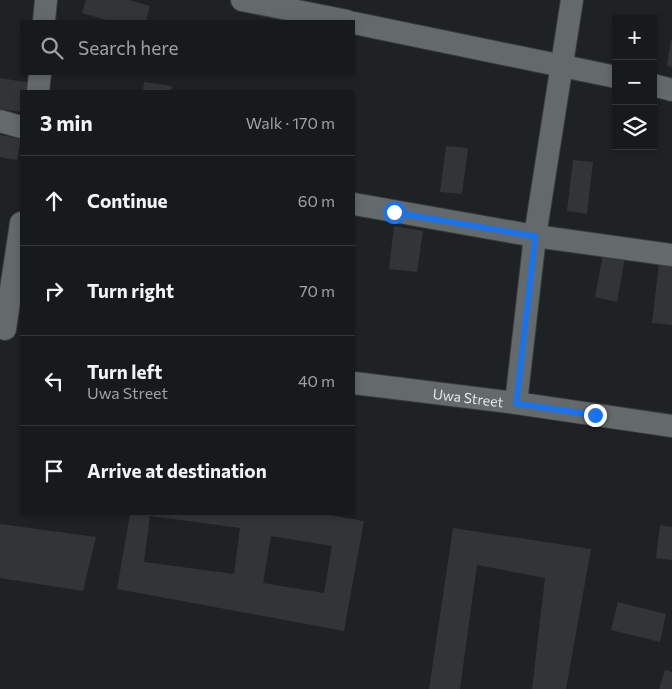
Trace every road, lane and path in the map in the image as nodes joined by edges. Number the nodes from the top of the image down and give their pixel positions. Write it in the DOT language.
graph roads {
  1 [pos="46,0"];
  2 [pos="242,0"];
  3 [pos="572,0"];
  4 [pos="44,20"];
  5 [pos="342,20"];
  6 [pos="355,23"];
  7 [pos="562,65"];
  8 [pos="40,75"];
  9 [pos="612,76"];
  10 [pos="657,86"];
  11 [pos="38,90"];
  12 [pos="672,90"];
  13 [pos="0,121"];
  14 [pos="20,126"];
  15 [pos="355,204"];
  16 [pos="20,232"];
  17 [pos="535,236"];
  18 [pos="672,256"];
  19 [pos="9,330"];
  20 [pos="355,382"];
  21 [pos="516,403"];
  22 [pos="672,426"];
  1 -- 4 [label="street"];
  2 -- 5 [label="street"];
  3 -- 7 [label="street"];
  6 -- 7 [label="street"];
  7 -- 9 [label="street"];
  7 -- 17 [label="street"];
  8 -- 11 [label="street"];
  10 -- 12 [label="street"];
  13 -- 14 [label="street"];
  15 -- 17 [label="street"];
  16 -- 19 [label="street"];
  17 -- 18 [label="street"];
  17 -- 21 [label="street"];
  20 -- 21 [label="street, Uwa Street"];
  21 -- 22 [label="street, Uwa Street"];
}
